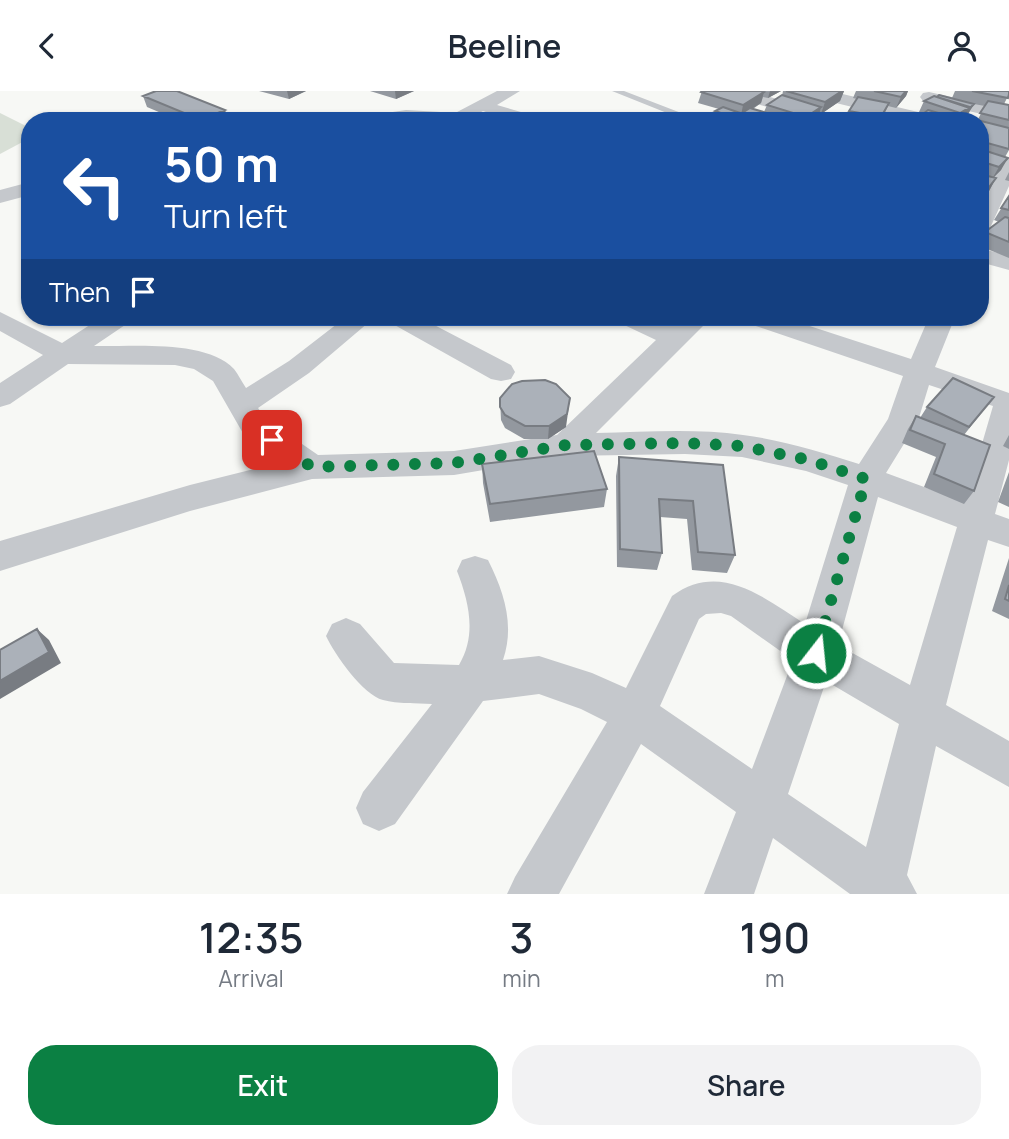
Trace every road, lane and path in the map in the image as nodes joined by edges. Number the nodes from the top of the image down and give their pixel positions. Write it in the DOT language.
graph roads {
  1 [pos="511,91"];
  2 [pos="616,91"];
  3 [pos="730,91"];
  4 [pos="808,91"];
  5 [pos="924,94"];
  6 [pos="480,105"];
  7 [pos="467,112"];
  8 [pos="502,112"];
  9 [pos="673,112"];
  10 [pos="803,112"];
  11 [pos="883,112"];
  12 [pos="909,112"];
  13 [pos="1009,115"];
  14 [pos="1004,165"];
  15 [pos="996,188"];
  16 [pos="21,191"];
  17 [pos="0,197"];
  18 [pos="989,212"];
  19 [pos="989,257"];
  20 [pos="1009,263"];
  21 [pos="0,320"];
  22 [pos="106,326"];
  23 [pos="351,326"];
  24 [pos="416,326"];
  25 [pos="648,326"];
  26 [pos="688,326"];
  27 [pos="783,326"];
  28 [pos="938,326"];
  29 [pos="674,338"];
  30 [pos="64,355"];
  31 [pos="500,372"];
  32 [pos="919,372"];
  33 [pos="0,397"];
  34 [pos="1009,402"];
  35 [pos="242,405"];
  36 [pos="566,445"];
  37 [pos="992,453"];
  38 [pos="312,467"];
  39 [pos="866,479"];
  40 [pos="993,526"];
  41 [pos="0,556"];
  42 [pos="475,571"];
  43 [pos="346,636"];
  44 [pos="816,653"];
  45 [pos="471,683"];
  46 [pos="635,715"];
  47 [pos="922,715"];
  48 [pos="1009,765"];
  49 [pos="763,803"];
  50 [pos="379,808"];
  51 [pos="883,891"];
  52 [pos="532,894"];
  53 [pos="729,894"];
  1 -- 6 [label="street"];
  2 -- 9 [label="lane"];
  3 -- 10 [label="street"];
  4 -- 11 [label="street"];
  5 -- 12 [label="street"];
  5 -- 13 [label="street"];
  6 -- 7 [label="street"];
  6 -- 8 [label="street"];
  14 -- 15 [label="street"];
  15 -- 18 [label="street"];
  16 -- 17 [label="street"];
  19 -- 20 [label="street"];
  21 -- 30 [label="street"];
  22 -- 30 [label="street"];
  23 -- 35 [label="street"];
  24 -- 31 [label="street"];
  25 -- 29 [label="street"];
  26 -- 29 [label="street"];
  27 -- 32 [label="street"];
  28 -- 32 [label="street"];
  29 -- 36 [label="street"];
  30 -- 33 [label="street"];
  30 -- 35 [label="street"];
  32 -- 34 [label="street"];
  32 -- 39 [label="street"];
  34 -- 37 [label="street"];
  35 -- 38 [label="street"];
  36 -- 38 [label="street"];
  36 -- 39 [label="street"];
  37 -- 40 [label="street"];
  38 -- 41 [label="street"];
  39 -- 40 [label="street"];
  39 -- 44 [label="street"];
  40 -- 47 [label="street"];
  42 -- 45 [label="street"];
  43 -- 45 [label="street"];
  44 -- 46 [label="street"];
  44 -- 47 [label="street"];
  44 -- 49 [label="street"];
  45 -- 46 [label="street"];
  45 -- 50 [label="street"];
  46 -- 49 [label="street"];
  46 -- 52 [label="street"];
  47 -- 48 [label="street"];
  47 -- 51 [label="street"];
  49 -- 51 [label="street"];
  49 -- 53 [label="street"];
}
